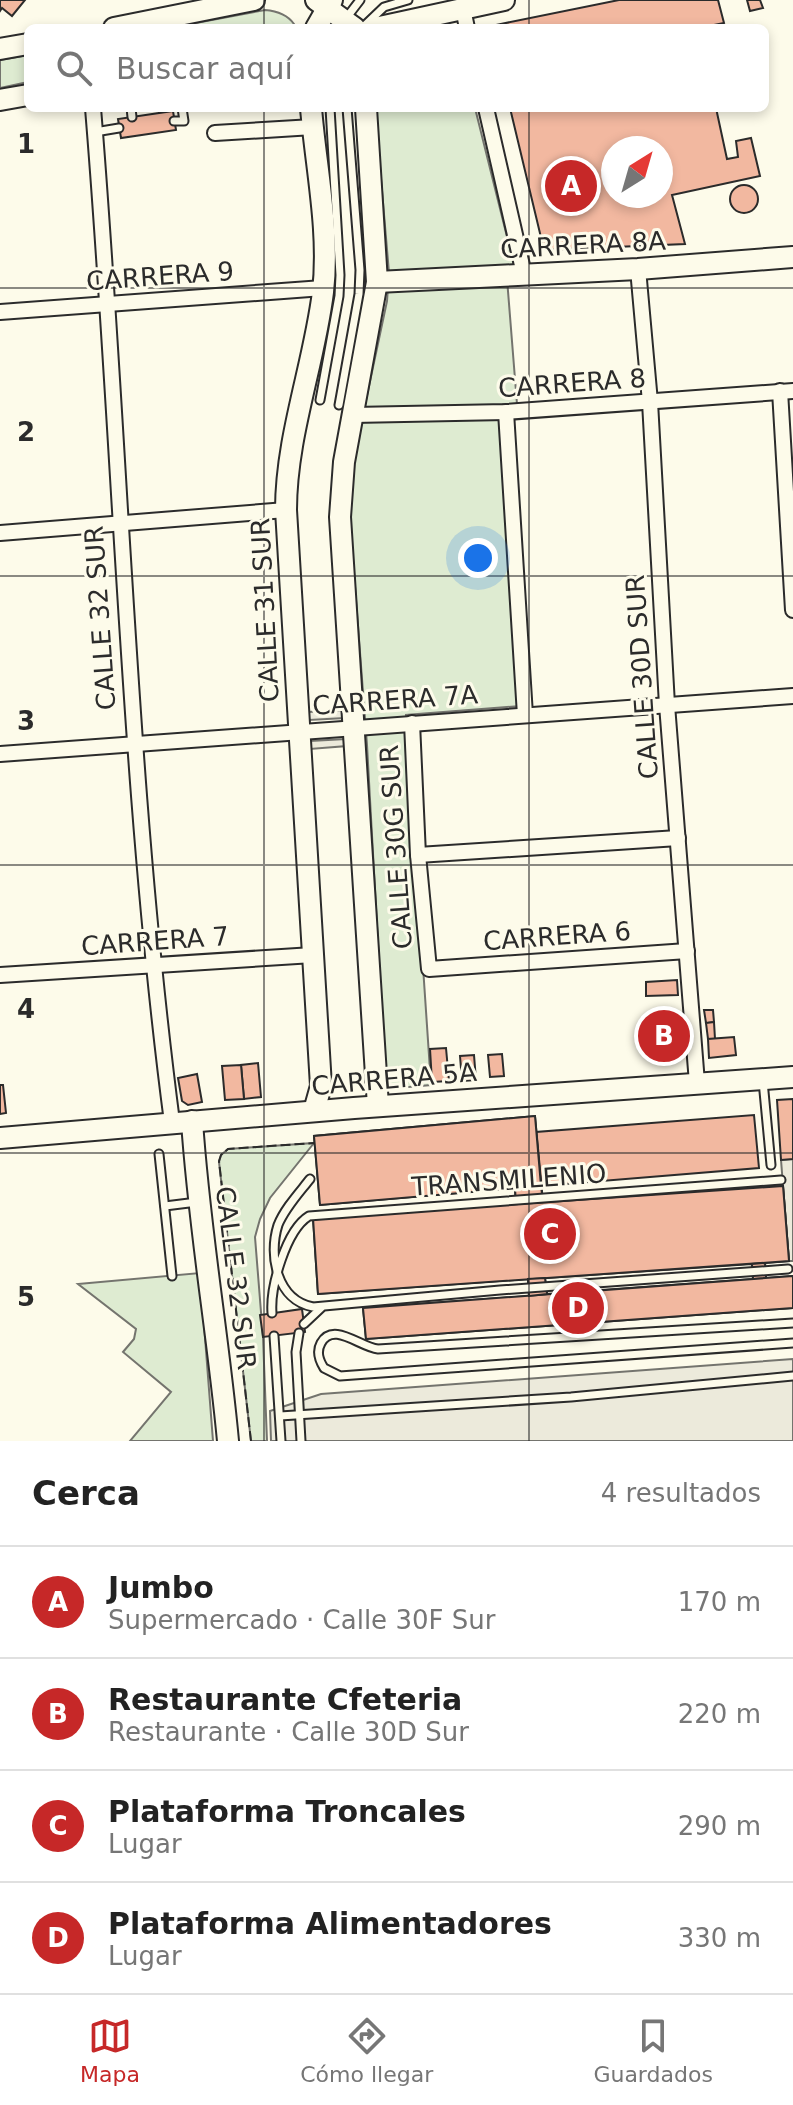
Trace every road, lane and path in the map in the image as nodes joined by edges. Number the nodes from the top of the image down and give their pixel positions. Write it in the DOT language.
graph roads {
  1 [pos="254,0"];
  2 [pos="360,0"];
  3 [pos="408,0"];
  4 [pos="504,0"];
  5 [pos="325,2"];
  6 [pos="465,18"];
  7 [pos="134,24"];
  8 [pos="317,24"];
  9 [pos="349,24"];
  10 [pos="352,24"];
  11 [pos="354,24"];
  12 [pos="411,24"];
  13 [pos="24,45"];
  14 [pos="0,49"];
  15 [pos="24,96"];
  16 [pos="0,100"];
  17 [pos="93,112"];
  18 [pos="183,112"];
  19 [pos="330,112"];
  20 [pos="347,112"];
  21 [pos="366,112"];
  22 [pos="487,112"];
  23 [pos="312,117"];
  24 [pos="174,121"];
  25 [pos="119,128"];
  26 [pos="95,132"];
  27 [pos="215,133"];
  28 [pos="793,257"];
  29 [pos="638,269"];
  30 [pos="524,274"];
  31 [pos="377,282"];
  32 [pos="323,288"];
  33 [pos="108,303"];
  34 [pos="0,312"];
  35 [pos="787,391"];
  36 [pos="320,400"];
  37 [pos="650,402"];
  38 [pos="346,410"];
  39 [pos="506,412"];
  40 [pos="286,510"];
  41 [pos="119,524"];
  42 [pos="0,533"];
  43 [pos="793,610"];
  44 [pos="793,696"];
  45 [pos="667,705"];
  46 [pos="525,715"];
  47 [pos="412,723"];
  48 [pos="354,726"];
  49 [pos="298,731"];
  50 [pos="136,743"];
  51 [pos="0,754"];
  52 [pos="678,838"];
  53 [pos="418,855"];
  54 [pos="687,951"];
  55 [pos="313,955"];
  56 [pos="152,964"];
  57 [pos="429,969"];
  58 [pos="0,975"];
  59 [pos="793,1077"];
  60 [pos="762,1079"];
  61 [pos="697,1083"];
  62 [pos="378,1106"];
  63 [pos="314,1111"];
  64 [pos="182,1122"];
  65 [pos="0,1138"];
  66 [pos="159,1154"];
  67 [pos="771,1165"];
  68 [pos="310,1179"];
  69 [pos="781,1180"];
  70 [pos="199,1202"];
  71 [pos="165,1206"];
  72 [pos="788,1269"];
  73 [pos="278,1274"];
  74 [pos="172,1276"];
  75 [pos="322,1307"];
  76 [pos="272,1313"];
  77 [pos="793,1323"];
  78 [pos="304,1324"];
  79 [pos="299,1333"];
  80 [pos="274,1336"];
  81 [pos="793,1343"];
  82 [pos="793,1376"];
  83 [pos="300,1415"];
  84 [pos="280,1416"];
  85 [pos="228,1441"];
  86 [pos="281,1441"];
  87 [pos="301,1441"];
  1 -- 7 [label="street"];
  2 -- 10 [label="lane"];
  3 -- 11 [label="lane"];
  4 -- 6 [label="street"];
  5 -- 8 [label="street"];
  5 -- 9 [label="street"];
  6 -- 12 [label="street"];
  13 -- 14 [label="street"];
  15 -- 16 [label="street"];
  17 -- 26 [label="street, CALLE 32 SUR"];
  18 -- 24 [label="lane"];
  19 -- 36 [label="lane"];
  20 -- 38 [label="lane"];
  21 -- 31 [label="street"];
  22 -- 30 [label="street"];
  23 -- 27 [label="street"];
  23 -- 32 [label="street, CALLE 31 SUR"];
  25 -- 26 [label="lane"];
  26 -- 33 [label="street, CALLE 32 SUR"];
  28 -- 29 [label="street, CARRERA 8A"];
  29 -- 30 [label="street, CARRERA 8A"];
  29 -- 37 [label="street, CALLE 30D SUR"];
  30 -- 31 [label="street, CARRERA 8A"];
  31 -- 38 [label="street"];
  32 -- 33 [label="street, CARRERA 9"];
  32 -- 40 [label="street, CALLE 31 SUR"];
  33 -- 34 [label="street, CARRERA 9"];
  33 -- 41 [label="street, CALLE 32 SUR"];
  35 -- 37 [label="street, CARRERA 8"];
  35 -- 43 [label="street"];
  37 -- 39 [label="street, CARRERA 8"];
  37 -- 45 [label="street, CALLE 30D SUR"];
  38 -- 39 [label="street, CARRERA 8"];
  38 -- 48 [label="street"];
  39 -- 46 [label="street"];
  40 -- 41 [label="street"];
  40 -- 49 [label="street, CALLE 31 SUR"];
  41 -- 42 [label="street"];
  41 -- 50 [label="street, CALLE 32 SUR"];
  44 -- 45 [label="street, CARRERA 7A"];
  45 -- 46 [label="street, CARRERA 7A"];
  45 -- 52 [label="street, CALLE 30D SUR"];
  46 -- 47 [label="street, CARRERA 7A"];
  47 -- 48 [label="street, CARRERA 7A"];
  47 -- 53 [label="street, CALLE 30G SUR"];
  48 -- 49 [label="street, CARRERA 7A"];
  48 -- 62 [label="street"];
  49 -- 50 [label="street, CARRERA 7A"];
  49 -- 55 [label="street, CALLE 31 SUR"];
  50 -- 51 [label="street, CARRERA 7A"];
  50 -- 56 [label="street, CALLE 32 SUR"];
  52 -- 53 [label="street"];
  52 -- 54 [label="street, CALLE 30D SUR"];
  53 -- 57 [label="street, CALLE 30G SUR"];
  54 -- 57 [label="street, CARRERA 6"];
  54 -- 61 [label="street, CALLE 30D SUR"];
  55 -- 56 [label="street, CARRERA 7"];
  55 -- 63 [label="street, CALLE 31 SUR"];
  56 -- 58 [label="street, CARRERA 7"];
  56 -- 64 [label="street, CALLE 32 SUR"];
  59 -- 60 [label="street, CARRERA 5A"];
  60 -- 61 [label="street, CARRERA 5A"];
  60 -- 67 [label="lane"];
  61 -- 62 [label="street, CARRERA 5A"];
  62 -- 63 [label="street, CARRERA 5A"];
  63 -- 64 [label="street, CARRERA 5A"];
  64 -- 65 [label="street, CARRERA 5A"];
  64 -- 70 [label="street, CALLE 32 SUR"];
  66 -- 71 [label="lane"];
  68 -- 73 [label="lane, TRANSMILENIO"];
  69 -- 73 [label="lane, TRANSMILENIO"];
  70 -- 71 [label="lane"];
  70 -- 85 [label="street, CALLE 32 SUR"];
  71 -- 74 [label="lane"];
  72 -- 75 [label="lane"];
  73 -- 75 [label="lane"];
  73 -- 76 [label="lane, TRANSMILENIO"];
  75 -- 78 [label="lane"];
  77 -- 81 [label="lane"];
  79 -- 83 [label="lane"];
  80 -- 84 [label="lane"];
  82 -- 83 [label="lane"];
  83 -- 84 [label="lane"];
  83 -- 87 [label="lane"];
  84 -- 86 [label="lane"];
}
